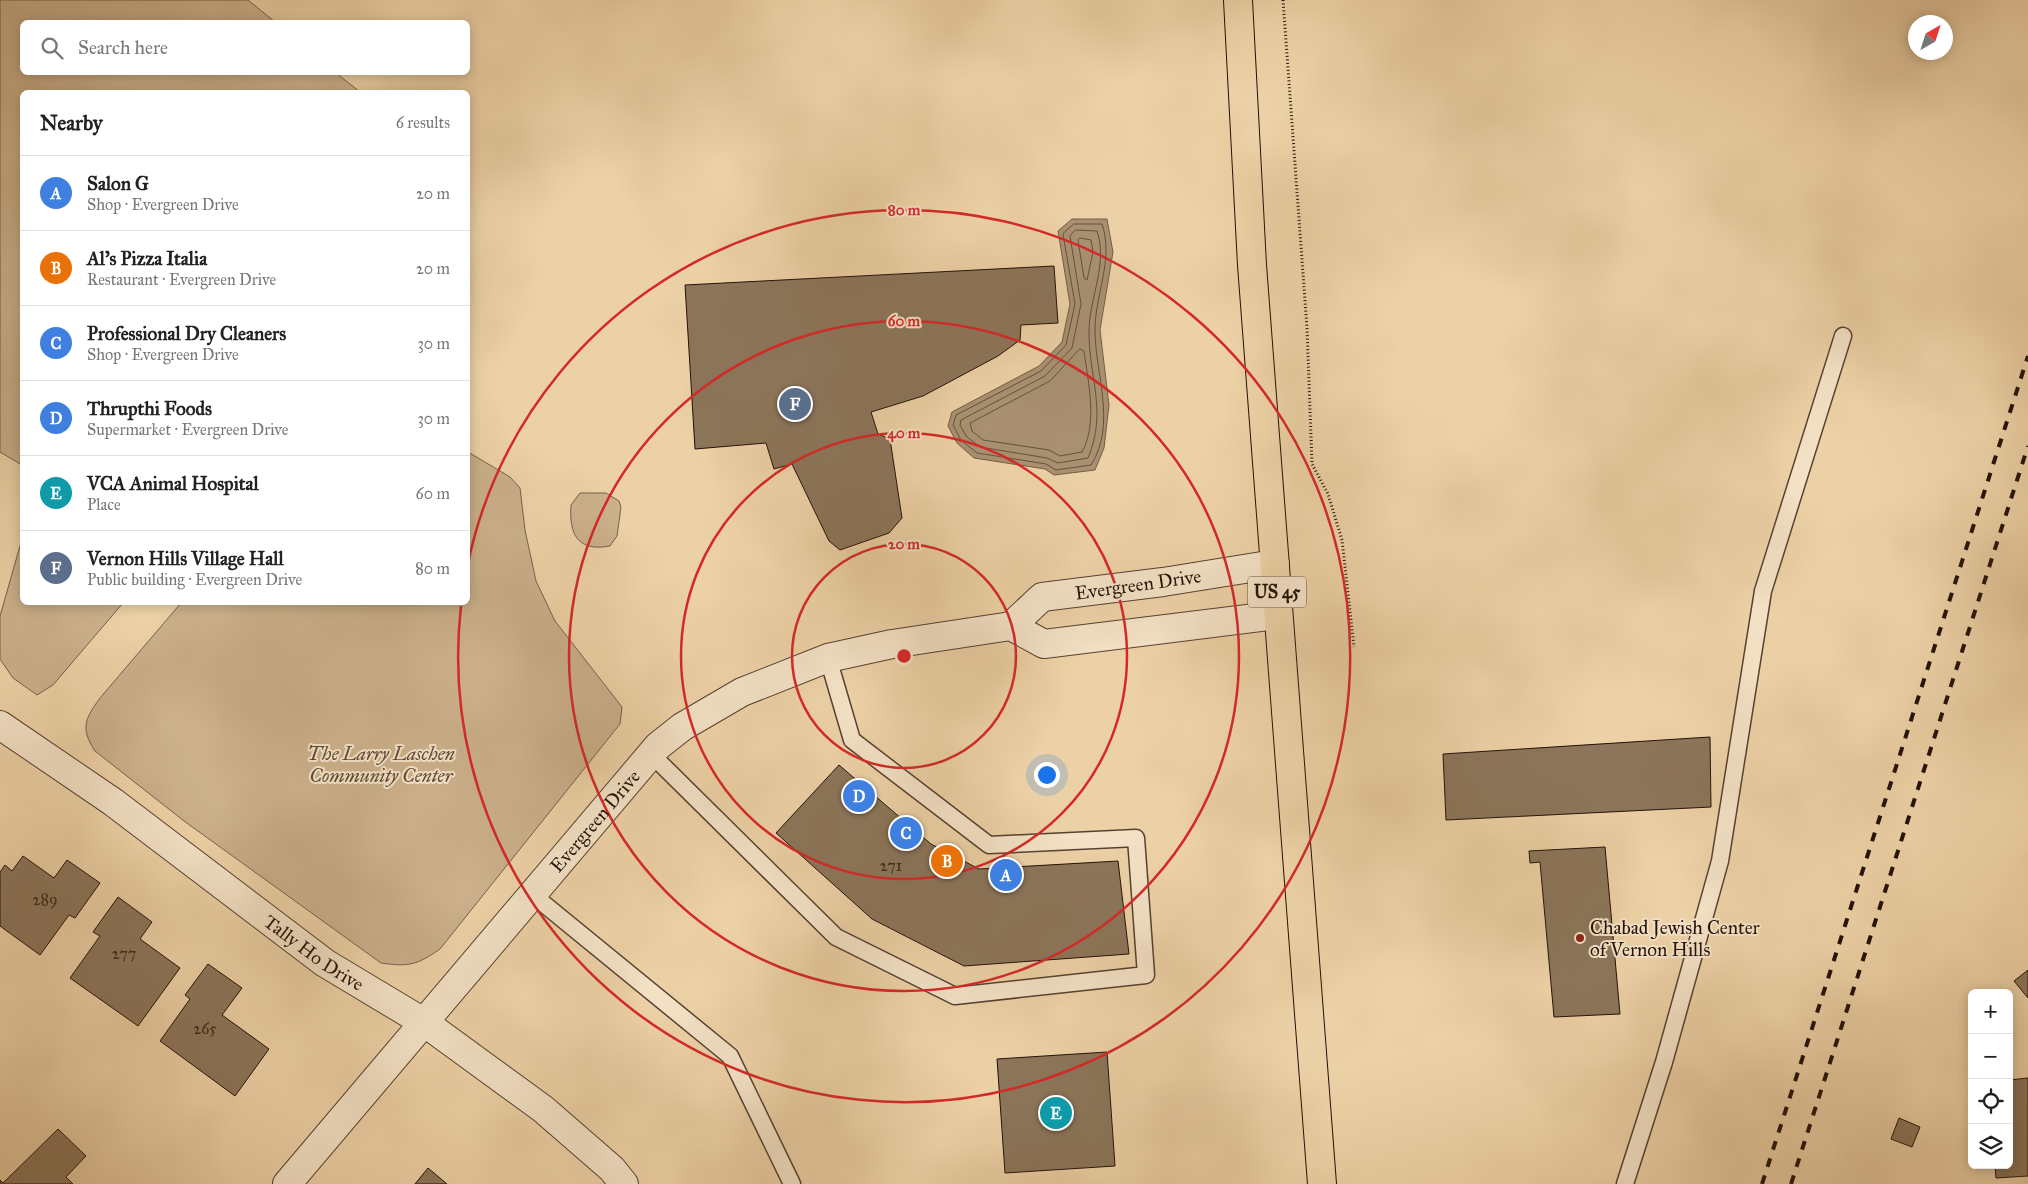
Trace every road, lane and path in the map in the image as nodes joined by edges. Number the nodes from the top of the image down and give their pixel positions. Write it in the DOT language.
graph roads {
  1 [pos="1238,0"];
  2 [pos="1283,0"];
  3 [pos="1843,336"];
  4 [pos="1275,564"];
  5 [pos="1278,615"];
  6 [pos="1012,626"];
  7 [pos="1354,646"];
  8 [pos="828,658"];
  9 [pos="0,725"];
  10 [pos="651,754"];
  11 [pos="533,894"];
  12 [pos="425,1023"];
  13 [pos="287,1184"];
  14 [pos="624,1184"];
  15 [pos="792,1184"];
  16 [pos="1322,1184"];
  17 [pos="1625,1184"];
  1 -- 4 [label="main road, US 45"];
  2 -- 7 [label="path"];
  3 -- 17 [label="lane"];
  4 -- 5 [label="main road, US 45"];
  4 -- 6 [label="street, Evergreen Drive"];
  5 -- 6 [label="street"];
  5 -- 16 [label="main road, US 45"];
  6 -- 8 [label="street, Evergreen Drive"];
  8 -- 10 [label="street, Evergreen Drive"];
  8 -- 10 [label="lane"];
  9 -- 12 [label="street, Tally Ho Drive"];
  10 -- 11 [label="street, Evergreen Drive"];
  11 -- 12 [label="street, Evergreen Drive"];
  11 -- 15 [label="lane"];
  12 -- 13 [label="street, Evergreen Drive"];
  12 -- 14 [label="street, Tally Ho Drive"];
}
